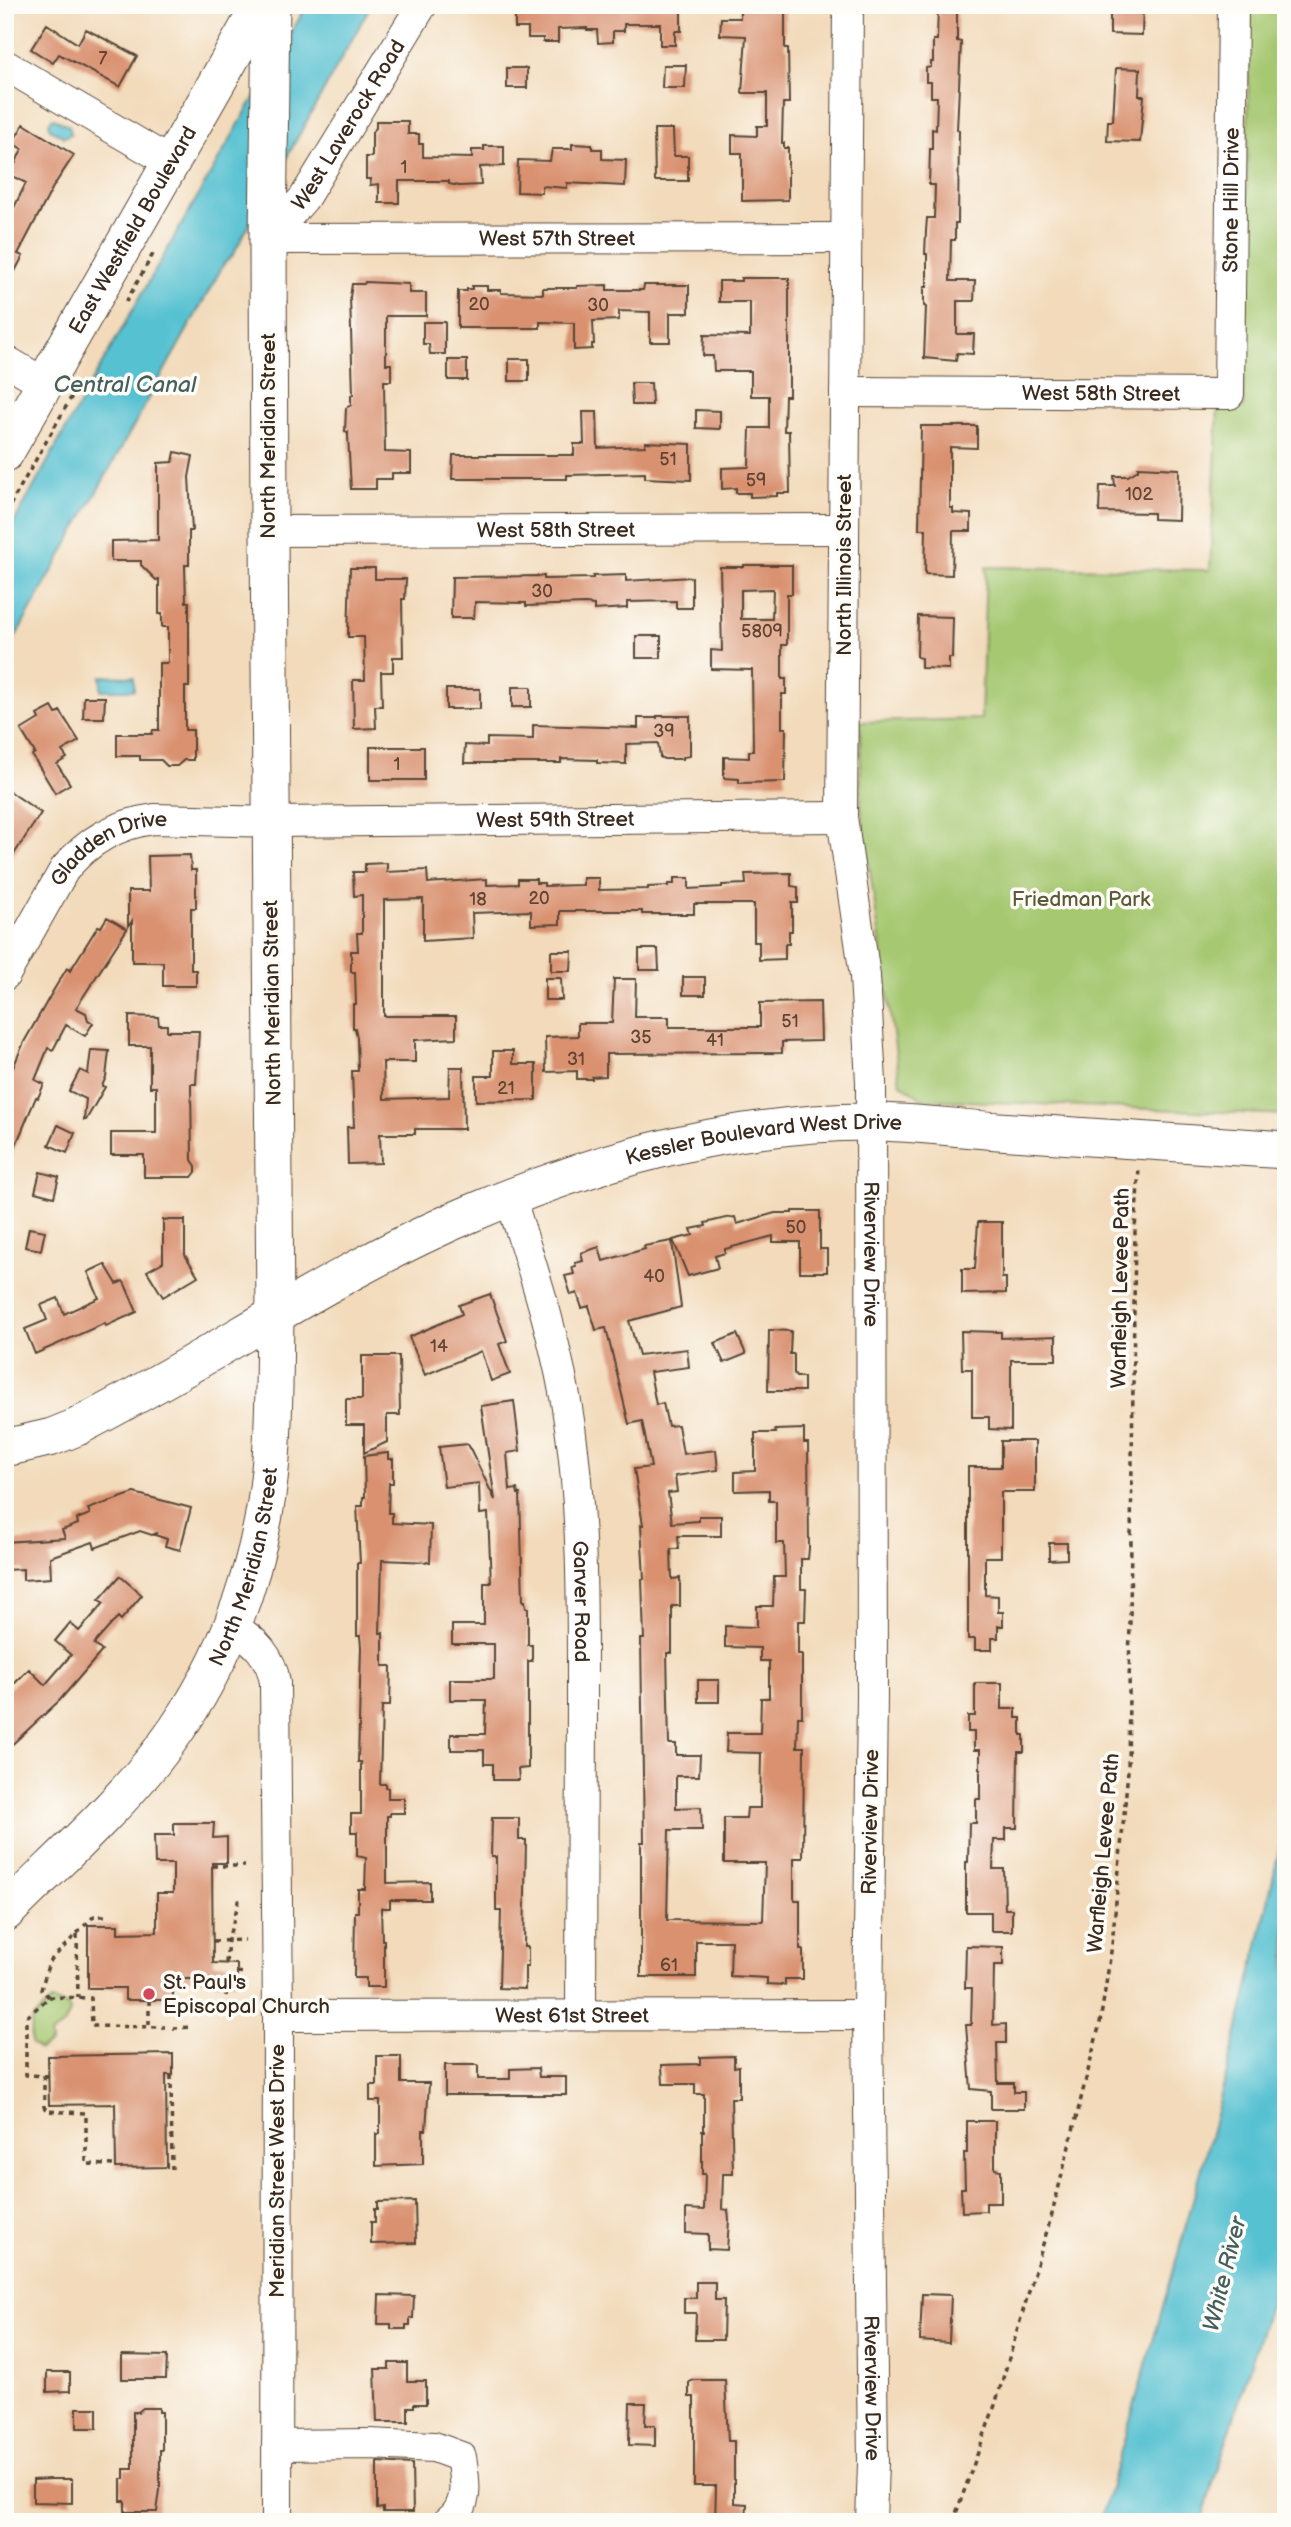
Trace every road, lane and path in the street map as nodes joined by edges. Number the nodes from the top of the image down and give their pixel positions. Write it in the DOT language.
graph roads {
  1 [pos="261,5"];
  2 [pos="271,5"];
  3 [pos="422,5"];
  4 [pos="848,5"];
  5 [pos="1233,5"];
  6 [pos="5,65"];
  7 [pos="170,162"];
  8 [pos="269,222"];
  9 [pos="846,238"];
  10 [pos="5,360"];
  11 [pos="44,383"];
  12 [pos="845,392"];
  13 [pos="1229,394"];
  14 [pos="5,453"];
  15 [pos="844,529"];
  16 [pos="268,531"];
  17 [pos="842,817"];
  18 [pos="270,822"];
  19 [pos="5,975"];
  20 [pos="871,1122"];
  21 [pos="1286,1150"];
  22 [pos="1139,1166"];
  23 [pos="510,1197"];
  24 [pos="275,1316"];
  25 [pos="5,1448"];
  26 [pos="231,1628"];
  27 [pos="212,1866"];
  28 [pos="245,1866"];
  29 [pos="245,1900"];
  30 [pos="5,1913"];
  31 [pos="110,1916"];
  32 [pos="77,1934"];
  33 [pos="228,1940"];
  34 [pos="245,1940"];
  35 [pos="213,1941"];
  36 [pos="226,1964"];
  37 [pos="237,1972"];
  38 [pos="245,1973"];
  39 [pos="227,1983"];
  40 [pos="226,1996"];
  41 [pos="49,1997"];
  42 [pos="78,1998"];
  43 [pos="149,2000"];
  44 [pos="581,2014"];
  45 [pos="867,2015"];
  46 [pos="278,2016"];
  47 [pos="149,2027"];
  48 [pos="165,2027"];
  49 [pos="173,2028"];
  50 [pos="191,2028"];
  51 [pos="172,2075"];
  52 [pos="113,2165"];
  53 [pos="172,2169"];
  54 [pos="277,2445"];
  55 [pos="276,2522"];
  56 [pos="448,2522"];
  57 [pos="871,2522"];
  58 [pos="953,2522"];
  1 -- 7 [label="main road, East Westfield Boulevard"];
  2 -- 8 [label="main road, North Meridian Street"];
  3 -- 8 [label="street, West Laverock Road"];
  4 -- 9 [label="street, North Illinois Street"];
  5 -- 13 [label="street, Stone Hill Drive"];
  6 -- 7 [label="street"];
  7 -- 11 [label="main road, East Westfield Boulevard"];
  8 -- 9 [label="street, West 57th Street"];
  8 -- 16 [label="main road, North Meridian Street"];
  9 -- 12 [label="street, North Illinois Street"];
  10 -- 11 [label="street"];
  11 -- 14 [label="main road, East Westfield Boulevard"];
  12 -- 13 [label="street, West 58th Street"];
  12 -- 15 [label="street, North Illinois Street"];
  15 -- 16 [label="street, West 58th Street"];
  15 -- 17 [label="street, North Illinois Street"];
  16 -- 18 [label="main road, North Meridian Street"];
  17 -- 18 [label="street, West 59th Street"];
  17 -- 20 [label="street, North Illinois Street"];
  18 -- 19 [label="street, Gladden Drive"];
  18 -- 24 [label="main road, North Meridian Street"];
  20 -- 21 [label="main road, Kessler Boulevard West Drive"];
  20 -- 23 [label="main road, Kessler Boulevard West Drive"];
  20 -- 45 [label="street, Riverview Drive"];
  22 -- 58 [label="path, Warfleigh Levee Path"];
  23 -- 24 [label="main road, Kessler Boulevard West Drive"];
  23 -- 44 [label="street, Garver Road"];
  24 -- 25 [label="main road, Kessler Boulevard West Drive"];
  24 -- 26 [label="main road, North Meridian Street"];
  26 -- 30 [label="main road, North Meridian Street"];
  26 -- 46 [label="street, Meridian Street West Drive"];
  27 -- 28 [label="path"];
  29 -- 33 [label="path"];
  31 -- 32 [label="path"];
  32 -- 41 [label="path"];
  32 -- 42 [label="path"];
  33 -- 34 [label="path"];
  33 -- 35 [label="path"];
  33 -- 36 [label="path"];
  37 -- 38 [label="path"];
  39 -- 40 [label="path"];
  41 -- 42 [label="path"];
  41 -- 52 [label="path"];
  42 -- 47 [label="path"];
  43 -- 47 [label="path"];
  44 -- 45 [label="street, West 61st Street"];
  44 -- 46 [label="street, West 61st Street"];
  45 -- 57 [label="street, Riverview Drive"];
  46 -- 54 [label="street, Meridian Street West Drive"];
  47 -- 48 [label="path"];
  49 -- 50 [label="path"];
  51 -- 53 [label="path"];
  54 -- 55 [label="street, Meridian Street West Drive"];
  54 -- 56 [label="street"];
}
